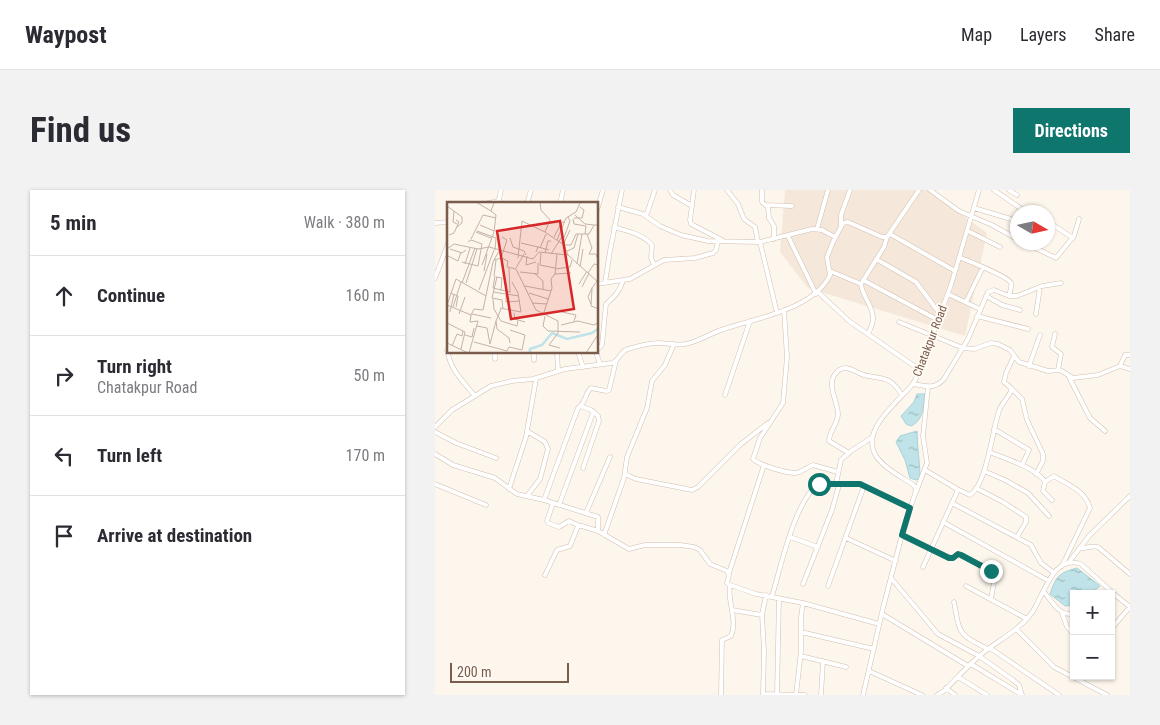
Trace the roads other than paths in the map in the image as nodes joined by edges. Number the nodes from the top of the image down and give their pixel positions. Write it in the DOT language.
graph roads {
  1 [pos="501,190"];
  2 [pos="603,190"];
  3 [pos="622,190"];
  4 [pos="655,190"];
  5 [pos="669,190"];
  6 [pos="694,190"];
  7 [pos="727,190"];
  8 [pos="762,190"];
  9 [pos="828,190"];
  10 [pos="850,190"];
  11 [pos="919,190"];
  12 [pos="930,190"];
  13 [pos="979,190"];
  14 [pos="994,190"];
  15 [pos="1009,190"];
  16 [pos="1017,196"];
  17 [pos="498,202"];
  18 [pos="599,203"];
  19 [pos="764,205"];
  20 [pos="1016,205"];
  21 [pos="692,206"];
  22 [pos="792,206"];
  23 [pos="618,207"];
  24 [pos="974,208"];
  25 [pos="645,216"];
  26 [pos="972,216"];
  27 [pos="1010,219"];
  28 [pos="1079,219"];
  29 [pos="841,225"];
  30 [pos="1055,226"];
  31 [pos="614,227"];
  32 [pos="817,228"];
  33 [pos="967,231"];
  34 [pos="889,235"];
  35 [pos="1010,235"];
  36 [pos="788,236"];
  37 [pos="835,237"];
  38 [pos="1073,238"];
  39 [pos="773,239"];
  40 [pos="718,241"];
  41 [pos="723,241"];
  42 [pos="759,242"];
  43 [pos="447,246"];
  44 [pos="1001,247"];
  45 [pos="1038,250"];
  46 [pos="959,257"];
  47 [pos="876,259"];
  48 [pos="654,265"];
  49 [pos="983,267"];
  50 [pos="830,271"];
  51 [pos="955,271"];
  52 [pos="435,278"];
  53 [pos="623,280"];
  54 [pos="862,282"];
  55 [pos="1061,282"];
  56 [pos="605,283"];
  57 [pos="599,284"];
  58 [pos="1040,287"];
  59 [pos="817,293"];
  60 [pos="948,294"];
  61 [pos="986,296"];
  62 [pos="1009,296"];
  63 [pos="966,302"];
  64 [pos="980,309"];
  65 [pos="784,310"];
  66 [pos="1020,310"];
  67 [pos="777,313"];
  68 [pos="940,314"];
  69 [pos="1036,314"];
  70 [pos="977,316"];
  71 [pos="938,320"];
  72 [pos="749,321"];
  73 [pos="899,322"];
  74 [pos="1028,329"];
  75 [pos="867,334"];
  76 [pos="1055,334"];
  77 [pos="1040,335"];
  78 [pos="932,336"];
  79 [pos="674,344"];
  80 [pos="963,348"];
  81 [pos="599,349"];
  82 [pos="448,354"];
  83 [pos="495,354"];
  84 [pos="534,354"];
  85 [pos="557,354"];
  86 [pos="579,354"];
  87 [pos="598,354"];
  88 [pos="1130,355"];
  89 [pos="1014,356"];
  90 [pos="495,359"];
  91 [pos="535,360"];
  92 [pos="616,361"];
  93 [pos="600,364"];
  94 [pos="1029,366"];
  95 [pos="1119,366"];
  96 [pos="583,367"];
  97 [pos="1130,369"];
  98 [pos="557,370"];
  99 [pos="920,370"];
  100 [pos="1058,370"];
  101 [pos="1069,377"];
  102 [pos="536,379"];
  103 [pos="913,384"];
  104 [pos="928,386"];
  105 [pos="1011,388"];
  106 [pos="725,394"];
  107 [pos="902,395"];
  108 [pos="475,396"];
  109 [pos="580,406"];
  110 [pos="593,411"];
  111 [pos="772,420"];
  112 [pos="435,427"];
  113 [pos="994,429"];
  114 [pos="527,431"];
  115 [pos="1105,431"];
  116 [pos="435,432"];
  117 [pos="871,438"];
  118 [pos="989,452"];
  119 [pos="849,453"];
  120 [pos="435,454"];
  121 [pos="610,457"];
  122 [pos="496,458"];
  123 [pos="765,465"];
  124 [pos="1021,465"];
  125 [pos="583,468"];
  126 [pos="925,470"];
  127 [pos="984,471"];
  128 [pos="838,472"];
  129 [pos="625,474"];
  130 [pos="1036,474"];
  131 [pos="1045,482"];
  132 [pos="435,484"];
  133 [pos="837,484"];
  134 [pos="864,486"];
  135 [pos="976,488"];
  136 [pos="509,489"];
  137 [pos="957,489"];
  138 [pos="915,494"];
  139 [pos="527,496"];
  140 [pos="1130,496"];
  141 [pos="544,500"];
  142 [pos="1052,500"];
  143 [pos="553,503"];
  144 [pos="952,503"];
  145 [pos="486,505"];
  146 [pos="559,505"];
  147 [pos="910,508"];
  148 [pos="586,513"];
  149 [pos="1049,516"];
  150 [pos="943,522"];
  151 [pos="580,526"];
  152 [pos="598,531"];
  153 [pos="604,535"];
  154 [pos="902,535"];
  155 [pos="1017,537"];
  156 [pos="790,538"];
  157 [pos="846,538"];
  158 [pos="818,547"];
  159 [pos="1079,548"];
  160 [pos="931,549"];
  161 [pos="895,561"];
  162 [pos="1069,563"];
  163 [pos="1062,566"];
  164 [pos="923,567"];
  165 [pos="1053,572"];
  166 [pos="729,573"];
  167 [pos="1130,574"];
  168 [pos="545,575"];
  169 [pos="891,578"];
  170 [pos="1049,580"];
  171 [pos="803,584"];
  172 [pos="730,585"];
  173 [pos="828,586"];
  174 [pos="966,586"];
  175 [pos="1107,590"];
  176 [pos="1044,592"];
  177 [pos="766,595"];
  178 [pos="772,596"];
  179 [pos="1115,597"];
  180 [pos="779,598"];
  181 [pos="991,599"];
  182 [pos="954,602"];
  183 [pos="803,603"];
  184 [pos="1130,607"];
  185 [pos="732,610"];
  186 [pos="1062,613"];
  187 [pos="763,614"];
  188 [pos="882,614"];
  189 [pos="1070,615"];
  190 [pos="1027,619"];
  191 [pos="879,624"];
  192 [pos="1115,624"];
  193 [pos="1016,629"];
  194 [pos="1070,630"];
  195 [pos="801,632"];
  196 [pos="989,648"];
  197 [pos="874,650"];
  198 [pos="801,656"];
  199 [pos="979,656"];
  200 [pos="823,661"];
  201 [pos="970,665"];
  202 [pos="847,667"];
  203 [pos="869,671"];
  204 [pos="958,677"];
  205 [pos="946,688"];
  206 [pos="777,694"];
  207 [pos="940,694"];
  208 [pos="721,695"];
  209 [pos="763,695"];
  210 [pos="797,695"];
  211 [pos="805,695"];
  212 [pos="821,695"];
  213 [pos="863,695"];
  214 [pos="922,695"];
  215 [pos="955,695"];
  216 [pos="987,695"];
  217 [pos="1022,695"];
  218 [pos="1059,695"];
  219 [pos="1107,695"];
  1 -- 17 [label="street"];
  2 -- 18 [label="street"];
  3 -- 23 [label="street"];
  4 -- 25 [label="street"];
  5 -- 21 [label="street"];
  6 -- 21 [label="street"];
  7 -- 42 [label="street"];
  8 -- 19 [label="street"];
  9 -- 32 [label="street"];
  10 -- 29 [label="street"];
  11 -- 34 [label="street"];
  12 -- 26 [label="street"];
  13 -- 24 [label="street, Chatakpur Road"];
  14 -- 20 [label="street"];
  15 -- 16 [label="street"];
  19 -- 22 [label="street"];
  19 -- 39 [label="street"];
  21 -- 41 [label="street"];
  23 -- 25 [label="street"];
  23 -- 31 [label="street"];
  24 -- 26 [label="street, Chatakpur Road"];
  24 -- 27 [label="street"];
  25 -- 40 [label="street"];
  26 -- 33 [label="street, Chatakpur Road"];
  26 -- 35 [label="street"];
  28 -- 38 [label="street"];
  29 -- 34 [label="street"];
  29 -- 37 [label="street"];
  30 -- 38 [label="street"];
  31 -- 48 [label="street"];
  31 -- 56 [label="street"];
  32 -- 36 [label="street"];
  32 -- 37 [label="street"];
  33 -- 44 [label="street"];
  33 -- 46 [label="street, Chatakpur Road"];
  34 -- 47 [label="street"];
  34 -- 51 [label="street"];
  36 -- 39 [label="street"];
  36 -- 59 [label="street"];
  37 -- 50 [label="street"];
  38 -- 45 [label="street"];
  39 -- 42 [label="street"];
  40 -- 41 [label="street"];
  40 -- 48 [label="street"];
  41 -- 42 [label="street"];
  42 -- 67 [label="street"];
  43 -- 52 [label="street"];
  46 -- 49 [label="street"];
  46 -- 51 [label="street, Chatakpur Road"];
  47 -- 54 [label="street"];
  47 -- 68 [label="street"];
  48 -- 53 [label="street"];
  49 -- 62 [label="street"];
  49 -- 63 [label="street"];
  50 -- 54 [label="street"];
  50 -- 59 [label="street"];
  51 -- 60 [label="street, Chatakpur Road"];
  53 -- 56 [label="street"];
  53 -- 81 [label="street"];
  54 -- 71 [label="street"];
  54 -- 75 [label="street"];
  55 -- 58 [label="street"];
  56 -- 57 [label="street"];
  58 -- 62 [label="street"];
  58 -- 69 [label="street"];
  59 -- 65 [label="street"];
  59 -- 75 [label="street"];
  60 -- 63 [label="street"];
  60 -- 68 [label="street, Chatakpur Road"];
  61 -- 62 [label="street"];
  61 -- 64 [label="street"];
  61 -- 66 [label="street"];
  63 -- 64 [label="street"];
  64 -- 70 [label="street"];
  65 -- 67 [label="street"];
  65 -- 111 [label="street"];
  67 -- 72 [label="street"];
  68 -- 71 [label="street, Chatakpur Road"];
  70 -- 74 [label="street"];
  70 -- 80 [label="street"];
  71 -- 78 [label="street, Chatakpur Road"];
  72 -- 79 [label="street"];
  72 -- 106 [label="street"];
  73 -- 78 [label="street"];
  75 -- 99 [label="street"];
  76 -- 100 [label="street"];
  77 -- 94 [label="street"];
  78 -- 80 [label="street"];
  78 -- 99 [label="street, Chatakpur Road"];
  79 -- 92 [label="street"];
  79 -- 129 [label="street"];
  80 -- 89 [label="street"];
  80 -- 104 [label="street"];
  82 -- 108 [label="street"];
  83 -- 90 [label="street"];
  84 -- 91 [label="street"];
  85 -- 98 [label="street"];
  86 -- 96 [label="street"];
  87 -- 93 [label="street"];
  88 -- 95 [label="street"];
  89 -- 94 [label="street"];
  89 -- 105 [label="street"];
  92 -- 93 [label="street"];
  92 -- 109 [label="street"];
  93 -- 96 [label="street"];
  94 -- 100 [label="street"];
  95 -- 97 [label="street"];
  95 -- 101 [label="street"];
  96 -- 98 [label="street"];
  98 -- 102 [label="street"];
  99 -- 103 [label="street, Chatakpur Road"];
  100 -- 101 [label="street"];
  101 -- 115 [label="street"];
  102 -- 108 [label="street"];
  102 -- 114 [label="street"];
  103 -- 104 [label="street"];
  103 -- 107 [label="street, Chatakpur Road"];
  104 -- 126 [label="street"];
  105 -- 113 [label="street"];
  105 -- 130 [label="street"];
  107 -- 117 [label="street, Chatakpur Road"];
  107 -- 119 [label="street"];
  108 -- 112 [label="street"];
  109 -- 110 [label="street"];
  109 -- 141 [label="street"];
  110 -- 125 [label="street"];
  110 -- 146 [label="street"];
  111 -- 123 [label="street"];
  111 -- 129 [label="street"];
  113 -- 118 [label="street"];
  113 -- 124 [label="street"];
  114 -- 136 [label="street"];
  114 -- 139 [label="street"];
  116 -- 122 [label="street"];
  117 -- 119 [label="street"];
  117 -- 138 [label="street"];
  118 -- 124 [label="street"];
  118 -- 127 [label="street"];
  119 -- 128 [label="street"];
  120 -- 136 [label="street"];
  121 -- 148 [label="street"];
  123 -- 128 [label="street"];
  123 -- 166 [label="street"];
  124 -- 130 [label="street"];
  126 -- 137 [label="street"];
  126 -- 138 [label="street"];
  127 -- 135 [label="street"];
  127 -- 149 [label="street"];
  128 -- 133 [label="street"];
  129 -- 153 [label="street"];
  130 -- 131 [label="street"];
  131 -- 142 [label="street"];
  131 -- 163 [label="street"];
  132 -- 145 [label="street"];
  133 -- 134 [label="street"];
  133 -- 156 [label="street"];
  133 -- 158 [label="street"];
  134 -- 147 [label="street"];
  134 -- 157 [label="street"];
  135 -- 137 [label="street"];
  135 -- 155 [label="street"];
  136 -- 139 [label="street"];
  137 -- 144 [label="street"];
  138 -- 147 [label="street"];
  139 -- 141 [label="street"];
  140 -- 159 [label="street"];
  141 -- 143 [label="street"];
  143 -- 146 [label="street"];
  143 -- 151 [label="street"];
  144 -- 150 [label="street"];
  144 -- 155 [label="street"];
  146 -- 148 [label="street"];
  147 -- 154 [label="street"];
  148 -- 152 [label="street"];
  150 -- 160 [label="street"];
  150 -- 170 [label="street"];
  151 -- 152 [label="street"];
  151 -- 168 [label="street"];
  152 -- 153 [label="street"];
  153 -- 166 [label="street"];
  154 -- 160 [label="street"];
  154 -- 161 [label="street"];
  155 -- 165 [label="street"];
  156 -- 158 [label="street"];
  156 -- 178 [label="street"];
  157 -- 161 [label="street"];
  157 -- 173 [label="street"];
  158 -- 171 [label="street"];
  159 -- 162 [label="street"];
  159 -- 167 [label="street"];
  160 -- 164 [label="street"];
  160 -- 181 [label="street"];
  161 -- 169 [label="street"];
  162 -- 163 [label="street"];
  162 -- 175 [label="street"];
  163 -- 165 [label="street"];
  165 -- 170 [label="street"];
  166 -- 172 [label="street"];
  169 -- 188 [label="street"];
  169 -- 199 [label="street"];
  170 -- 176 [label="street"];
  172 -- 177 [label="street"];
  172 -- 185 [label="street"];
  174 -- 181 [label="street"];
  176 -- 186 [label="street"];
  176 -- 190 [label="street"];
  177 -- 178 [label="street"];
  177 -- 187 [label="street"];
  178 -- 180 [label="street"];
  179 -- 184 [label="street"];
  180 -- 183 [label="street"];
  180 -- 206 [label="street"];
  181 -- 190 [label="street"];
  182 -- 196 [label="street"];
  183 -- 191 [label="street"];
  183 -- 195 [label="street"];
  184 -- 192 [label="street"];
  185 -- 187 [label="street"];
  185 -- 208 [label="street"];
  186 -- 189 [label="street"];
  186 -- 194 [label="street"];
  187 -- 209 [label="street"];
  188 -- 191 [label="street"];
  188 -- 201 [label="street"];
  190 -- 193 [label="street"];
  191 -- 197 [label="street"];
  193 -- 196 [label="street"];
  193 -- 219 [label="street"];
  195 -- 197 [label="street"];
  195 -- 198 [label="street"];
  196 -- 199 [label="street"];
  196 -- 218 [label="street"];
  197 -- 203 [label="street"];
  198 -- 200 [label="street"];
  198 -- 210 [label="street"];
  199 -- 201 [label="street"];
  199 -- 217 [label="street"];
  200 -- 202 [label="street"];
  200 -- 212 [label="street"];
  201 -- 204 [label="street"];
  201 -- 217 [label="street"];
  203 -- 213 [label="street"];
  203 -- 214 [label="street"];
  204 -- 205 [label="street"];
  204 -- 216 [label="street"];
  205 -- 207 [label="street"];
  205 -- 215 [label="street"];
  206 -- 209 [label="street"];
  206 -- 210 [label="street"];
  210 -- 211 [label="street"];
}
